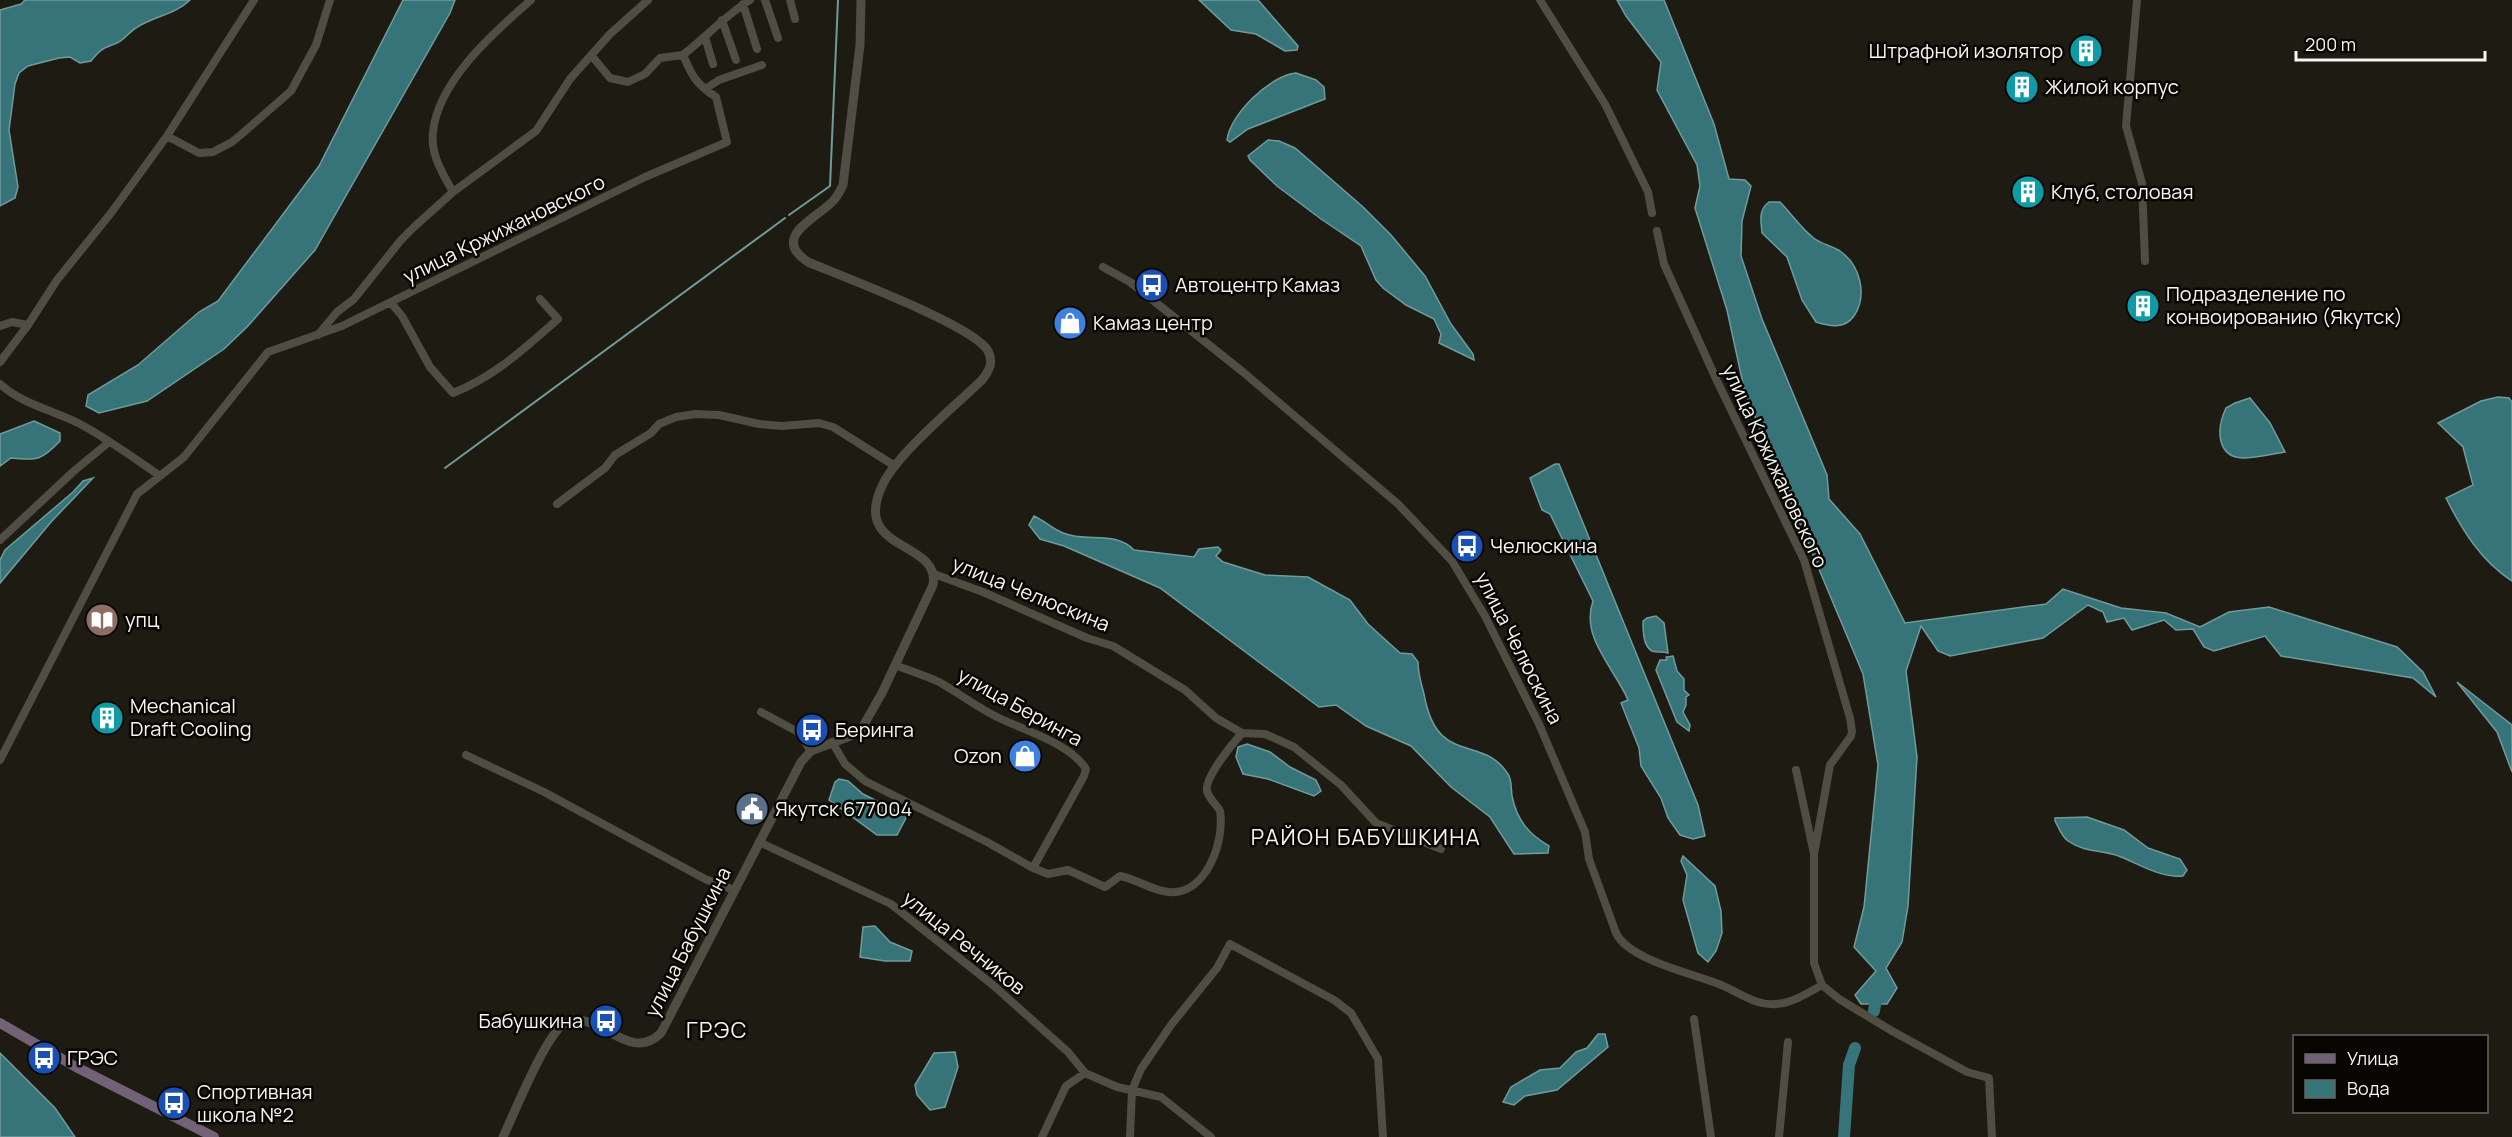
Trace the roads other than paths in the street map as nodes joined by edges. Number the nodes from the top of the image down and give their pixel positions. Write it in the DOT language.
graph roads {
  1 [pos="254,0"];
  2 [pos="330,0"];
  3 [pos="531,0"];
  4 [pos="648,0"];
  5 [pos="765,0"];
  6 [pos="790,0"];
  7 [pos="861,0"];
  8 [pos="1540,0"];
  9 [pos="2137,0"];
  10 [pos="746,2"];
  11 [pos="795,19"];
  12 [pos="722,20"];
  13 [pos="705,37"];
  14 [pos="778,38"];
  15 [pos="757,48"];
  16 [pos="591,55"];
  17 [pos="683,55"];
  18 [pos="736,60"];
  19 [pos="713,64"];
  20 [pos="762,65"];
  21 [pos="705,89"];
  22 [pos="167,136"];
  23 [pos="453,192"];
  24 [pos="1652,213"];
  25 [pos="1658,231"];
  26 [pos="2145,261"];
  27 [pos="1102,267"];
  28 [pos="540,299"];
  29 [pos="391,303"];
  30 [pos="28,324"];
  31 [pos="0,326"];
  32 [pos="317,336"];
  33 [pos="0,362"];
  34 [pos="0,384"];
  35 [pos="109,442"];
  36 [pos="895,466"];
  37 [pos="160,476"];
  38 [pos="557,504"];
  39 [pos="0,540"];
  40 [pos="934,574"];
  41 [pos="896,665"];
  42 [pos="761,712"];
  43 [pos="1242,733"];
  44 [pos="832,742"];
  45 [pos="811,751"];
  46 [pos="466,755"];
  47 [pos="0,760"];
  48 [pos="1796,770"];
  49 [pos="759,842"];
  50 [pos="1441,849"];
  51 [pos="1814,854"];
  52 [pos="1034,868"];
  53 [pos="734,890"];
  54 [pos="1822,985"];
  55 [pos="1694,1019"];
  56 [pos="0,1023"];
  57 [pos="1788,1042"];
  58 [pos="1085,1072"];
  59 [pos="1132,1090"];
  60 [pos="214,1137"];
  61 [pos="503,1137"];
  62 [pos="1042,1137"];
  63 [pos="1130,1137"];
  64 [pos="1211,1137"];
  65 [pos="1383,1137"];
  66 [pos="1711,1137"];
  67 [pos="1779,1137"];
  68 [pos="1992,1137"];
  1 -- 22 [label="street"];
  2 -- 22 [label="street"];
  3 -- 23 [label="street"];
  4 -- 16 [label="street, улица Кржижановского"];
  5 -- 14 [label="street"];
  6 -- 11 [label="street"];
  7 -- 36 [label="street, улица Челюскина"];
  8 -- 24 [label="street"];
  9 -- 26 [label="street"];
  10 -- 12 [label="street"];
  10 -- 15 [label="street"];
  12 -- 13 [label="street"];
  12 -- 18 [label="street"];
  13 -- 17 [label="street"];
  13 -- 19 [label="street"];
  16 -- 17 [label="street"];
  16 -- 23 [label="street, улица Кржижановского"];
  17 -- 21 [label="street"];
  20 -- 21 [label="street"];
  21 -- 29 [label="street, улица Кржижановского"];
  22 -- 30 [label="street"];
  23 -- 32 [label="street, улица Кржижановского"];
  25 -- 51 [label="street, улица Кржижановского"];
  27 -- 54 [label="street, улица Челюскина"];
  28 -- 29 [label="street"];
  29 -- 32 [label="street, улица Кржижановского"];
  30 -- 31 [label="street"];
  30 -- 33 [label="street"];
  32 -- 37 [label="street, улица Кржижановского"];
  34 -- 35 [label="street"];
  35 -- 37 [label="street"];
  35 -- 39 [label="street"];
  36 -- 38 [label="street"];
  36 -- 40 [label="street, улица Челюскина"];
  37 -- 47 [label="street, улица Кржижановского"];
  40 -- 41 [label="street"];
  40 -- 43 [label="street, улица Челюскина"];
  41 -- 44 [label="street"];
  41 -- 52 [label="street, улица Беринга"];
  42 -- 45 [label="street"];
  43 -- 50 [label="street, улица Челюскина"];
  43 -- 52 [label="street"];
  44 -- 45 [label="street"];
  44 -- 52 [label="street"];
  45 -- 49 [label="street, улица Бабушкина"];
  46 -- 53 [label="street"];
  48 -- 51 [label="street, улица Кржижановского"];
  49 -- 53 [label="street, улица Бабушкина"];
  49 -- 58 [label="street, улица Речников"];
  51 -- 54 [label="street, улица Кржижановского"];
  53 -- 61 [label="street, улица Бабушкина"];
  54 -- 68 [label="street"];
  55 -- 66 [label="street"];
  56 -- 60 [label="main road"];
  57 -- 67 [label="street"];
  58 -- 59 [label="street, улица Речников"];
  58 -- 62 [label="street"];
  59 -- 63 [label="street"];
  59 -- 64 [label="street, улица Речников"];
  59 -- 65 [label="street"];
}
